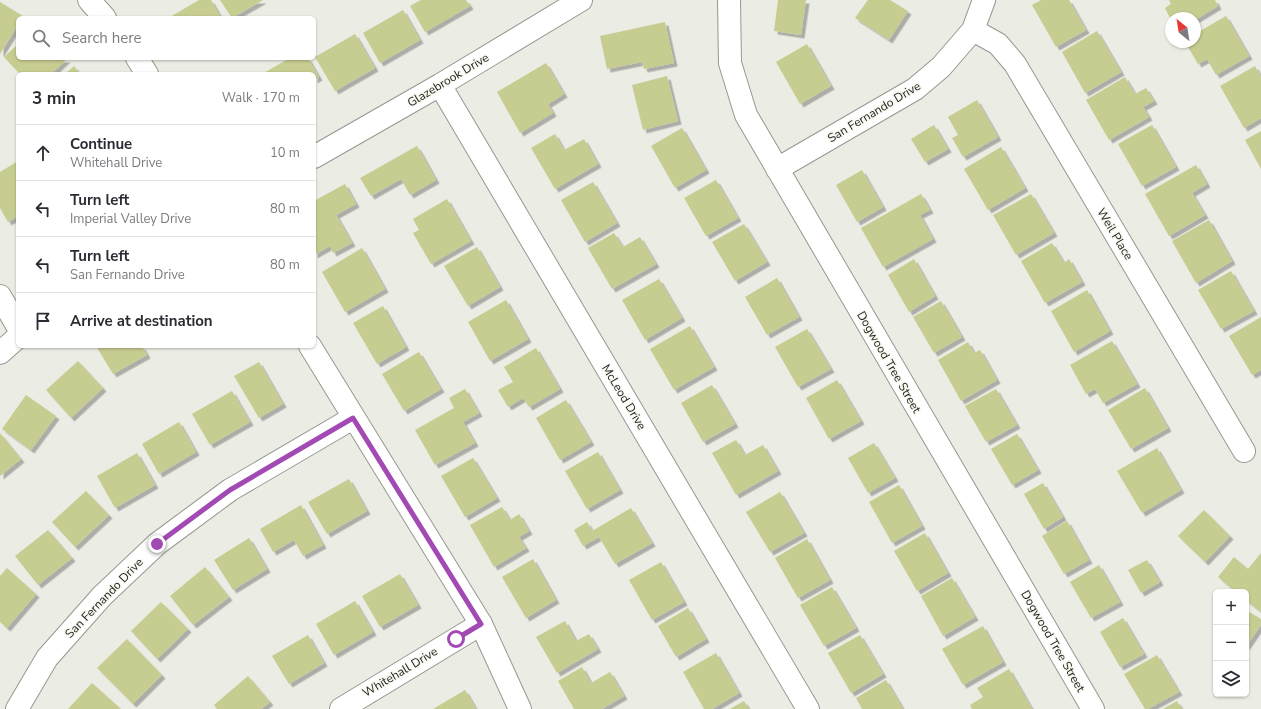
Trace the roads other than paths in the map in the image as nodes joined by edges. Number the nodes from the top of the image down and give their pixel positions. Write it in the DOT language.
graph roads {
  1 [pos="581,0"];
  2 [pos="729,0"];
  3 [pos="984,0"];
  4 [pos="973,30"];
  5 [pos="138,60"];
  6 [pos="146,72"];
  7 [pos="440,85"];
  8 [pos="316,156"];
  9 [pos="777,169"];
  10 [pos="0,296"];
  11 [pos="16,324"];
  12 [pos="16,339"];
  13 [pos="311,348"];
  14 [pos="0,353"];
  15 [pos="353,418"];
  16 [pos="1244,451"];
  17 [pos="481,624"];
  18 [pos="17,709"];
  19 [pos="341,709"];
  20 [pos="520,709"];
  21 [pos="808,709"];
  22 [pos="1093,709"];
  1 -- 7 [label="street, Glazebrook Drive"];
  2 -- 9 [label="street, Dogwood Tree Street"];
  3 -- 4 [label="street, San Fernando Drive"];
  4 -- 9 [label="street, San Fernando Drive"];
  4 -- 16 [label="street, Weil Place"];
  5 -- 6 [label="street"];
  7 -- 8 [label="street, Glazebrook Drive"];
  7 -- 21 [label="street, McLeod Drive"];
  9 -- 22 [label="street, Dogwood Tree Street"];
  10 -- 11 [label="street"];
  12 -- 14 [label="street"];
  13 -- 15 [label="street"];
  15 -- 17 [label="street"];
  15 -- 18 [label="street, San Fernando Drive"];
  17 -- 19 [label="street, Whitehall Drive"];
  17 -- 20 [label="street"];
}
